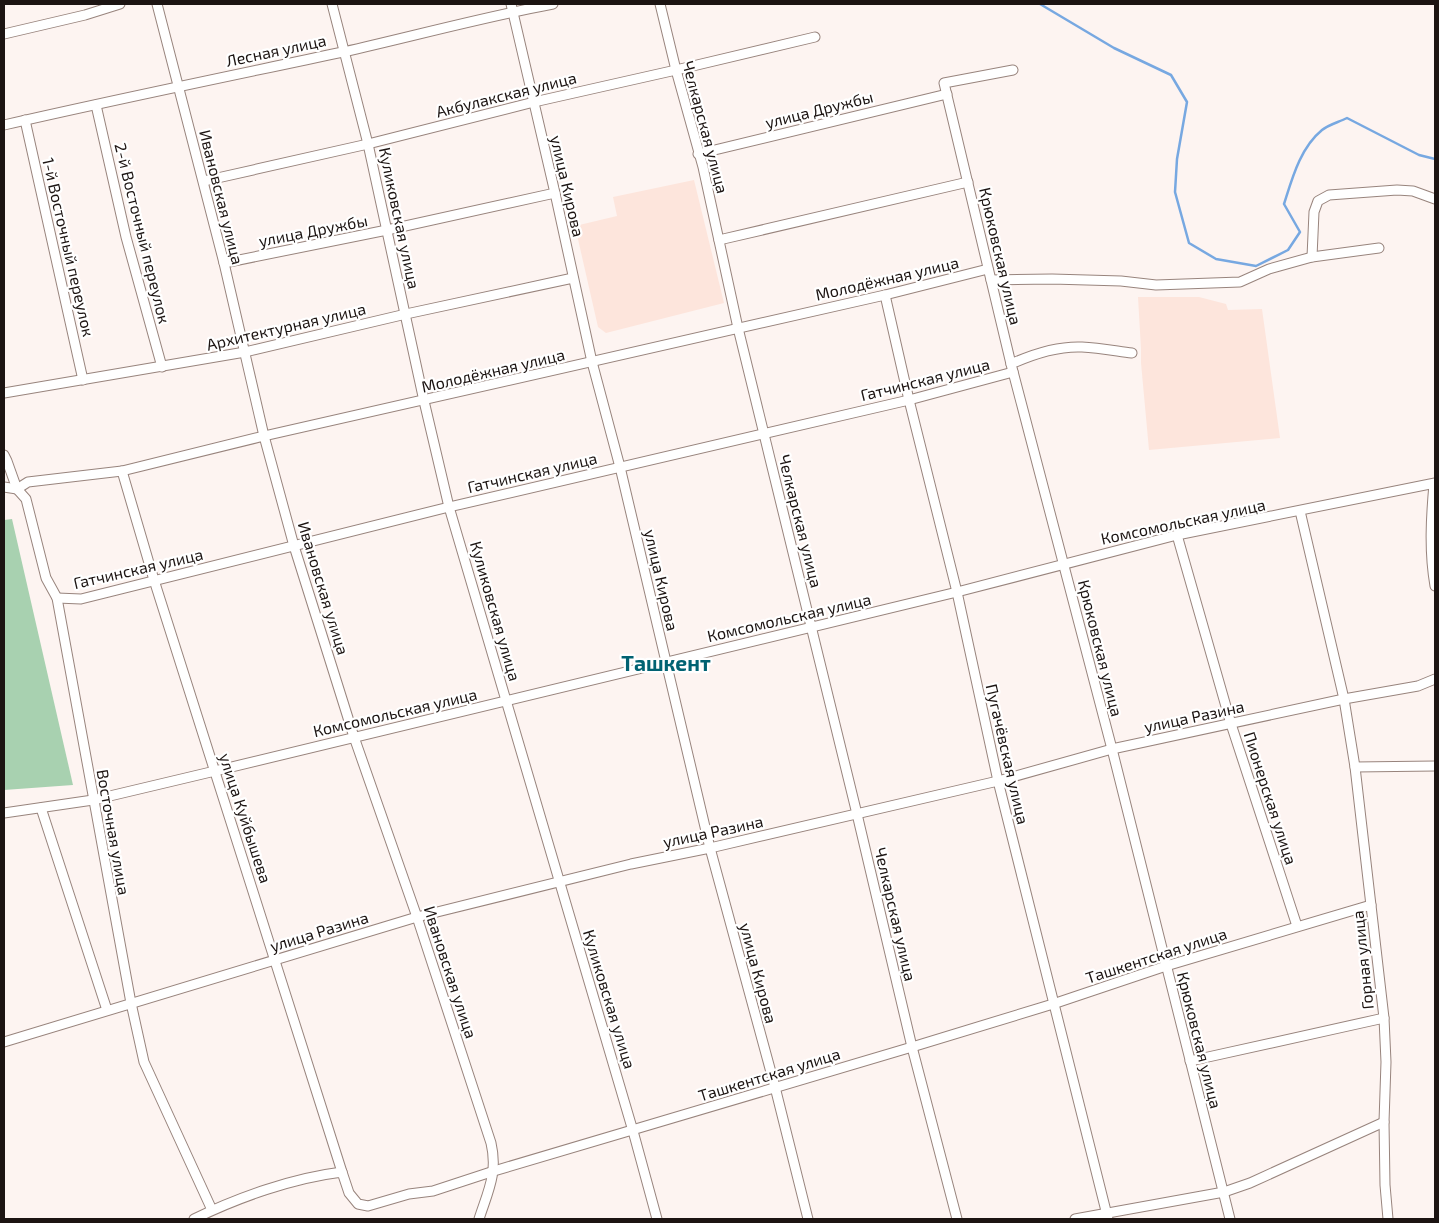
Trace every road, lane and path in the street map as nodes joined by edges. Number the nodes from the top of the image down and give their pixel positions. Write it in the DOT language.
graph roads {
  1 [pos="120,4"];
  2 [pos="157,4"];
  3 [pos="332,4"];
  4 [pos="553,4"];
  5 [pos="660,4"];
  6 [pos="512,8"];
  7 [pos="4,34"];
  8 [pos="815,37"];
  9 [pos="344,51"];
  10 [pos="676,70"];
  11 [pos="1013,70"];
  12 [pos="178,86"];
  13 [pos="947,94"];
  14 [pos="534,102"];
  15 [pos="96,105"];
  16 [pos="25,120"];
  17 [pos="4,125"];
  18 [pos="368,144"];
  19 [pos="698,154"];
  20 [pos="204,181"];
  21 [pos="968,182"];
  22 [pos="555,192"];
  23 [pos="1435,199"];
  24 [pos="387,230"];
  25 [pos="719,240"];
  26 [pos="1379,248"];
  27 [pos="1312,257"];
  28 [pos="224,263"];
  29 [pos="988,269"];
  30 [pos="573,278"];
  31 [pos="991,280"];
  32 [pos="885,295"];
  33 [pos="406,314"];
  34 [pos="738,328"];
  35 [pos="245,352"];
  36 [pos="1132,353"];
  37 [pos="592,362"];
  38 [pos="162,367"];
  39 [pos="1012,368"];
  40 [pos="83,380"];
  41 [pos="4,393"];
  42 [pos="909,400"];
  43 [pos="424,401"];
  44 [pos="764,434"];
  45 [pos="264,436"];
  46 [pos="4,455"];
  47 [pos="620,467"];
  48 [pos="122,471"];
  49 [pos="1435,483"];
  50 [pos="4,487"];
  51 [pos="17,489"];
  52 [pos="450,507"];
  53 [pos="1300,511"];
  54 [pos="1177,535"];
  55 [pos="294,546"];
  56 [pos="1064,563"];
  57 [pos="154,580"];
  58 [pos="1435,586"];
  59 [pos="957,592"];
  60 [pos="57,598"];
  61 [pos="812,627"];
  62 [pos="666,662"];
  63 [pos="1435,679"];
  64 [pos="1344,700"];
  65 [pos="506,701"];
  66 [pos="1231,724"];
  67 [pos="354,737"];
  68 [pos="1112,749"];
  69 [pos="1435,766"];
  70 [pos="1355,767"];
  71 [pos="215,771"];
  72 [pos="998,781"];
  73 [pos="93,800"];
  74 [pos="41,808"];
  75 [pos="4,813"];
  76 [pos="857,814"];
  77 [pos="710,848"];
  78 [pos="559,882"];
  79 [pos="1371,905"];
  80 [pos="418,916"];
  81 [pos="1297,926"];
  82 [pos="275,960"];
  83 [pos="1166,966"];
  84 [pos="131,1003"];
  85 [pos="1053,1004"];
  86 [pos="107,1010"];
  87 [pos="1384,1018"];
  88 [pos="4,1042"];
  89 [pos="912,1047"];
  90 [pos="1190,1061"];
  91 [pos="775,1087"];
  92 [pos="1384,1122"];
  93 [pos="633,1131"];
  94 [pos="494,1171"];
  95 [pos="342,1172"];
  96 [pos="1224,1192"];
  97 [pos="212,1210"];
  98 [pos="1107,1216"];
  99 [pos="194,1219"];
  100 [pos="479,1219"];
  101 [pos="657,1219"];
  102 [pos="808,1219"];
  103 [pos="957,1219"];
  104 [pos="1075,1219"];
  105 [pos="1230,1219"];
  106 [pos="1388,1219"];
  1 -- 7 [label="street"];
  2 -- 12 [label="street, Ивановская улица"];
  3 -- 9 [label="street, Куликовская улица"];
  4 -- 6 [label="street, Лесная улица"];
  5 -- 10 [label="street, Челкарская улица"];
  6 -- 9 [label="street, Лесная улица"];
  6 -- 14 [label="street, улица Кирова"];
  8 -- 10 [label="street, Акбулакская улица"];
  9 -- 12 [label="street, Лесная улица"];
  9 -- 18 [label="street, Куликовская улица"];
  10 -- 14 [label="street, Акбулакская улица"];
  10 -- 19 [label="street, Челкарская улица"];
  11 -- 13 [label="street, Крюковская улица"];
  12 -- 15 [label="street, Лесная улица"];
  12 -- 20 [label="street, Ивановская улица"];
  13 -- 19 [label="street, улица Дружбы"];
  13 -- 21 [label="street, Крюковская улица"];
  14 -- 18 [label="street, Акбулакская улица"];
  14 -- 22 [label="street, улица Кирова"];
  15 -- 16 [label="street, Лесная улица"];
  15 -- 38 [label="street, 2-й Восточный переулок"];
  16 -- 17 [label="street, Лесная улица"];
  16 -- 40 [label="street, 1-й Восточный переулок"];
  18 -- 20 [label="street, Акбулакская улица"];
  18 -- 24 [label="street, Куликовская улица"];
  19 -- 25 [label="street, Челкарская улица"];
  20 -- 28 [label="street, Ивановская улица"];
  21 -- 25 [label="street"];
  21 -- 29 [label="street, Крюковская улица"];
  22 -- 24 [label="street, улица Дружбы"];
  22 -- 30 [label="street, улица Кирова"];
  23 -- 27 [label="street"];
  24 -- 28 [label="street, улица Дружбы"];
  24 -- 33 [label="street, Куликовская улица"];
  25 -- 34 [label="street, Челкарская улица"];
  26 -- 27 [label="street"];
  27 -- 31 [label="street"];
  28 -- 35 [label="street, Ивановская улица"];
  29 -- 31 [label="street, Крюковская улица"];
  29 -- 32 [label="street, Молодёжная улица"];
  30 -- 33 [label="street, Архитектурная улица"];
  30 -- 37 [label="street, улица Кирова"];
  31 -- 39 [label="street, Крюковская улица"];
  32 -- 34 [label="street, Молодёжная улица"];
  32 -- 42 [label="street, Пугачёвская улица"];
  33 -- 35 [label="street, Архитектурная улица"];
  33 -- 43 [label="street, Куликовская улица"];
  34 -- 37 [label="street, Молодёжная улица"];
  34 -- 44 [label="street, Челкарская улица"];
  35 -- 38 [label="street, Архитектурная улица"];
  35 -- 45 [label="street, Ивановская улица"];
  36 -- 39 [label="street, Гатчинская улица"];
  37 -- 43 [label="street, Молодёжная улица"];
  37 -- 47 [label="street, улица Кирова"];
  38 -- 40 [label="street, Архитектурная улица"];
  39 -- 42 [label="street, Гатчинская улица"];
  39 -- 56 [label="street, Крюковская улица"];
  40 -- 41 [label="street, Архитектурная улица"];
  42 -- 44 [label="street, Гатчинская улица"];
  42 -- 59 [label="street, Пугачёвская улица"];
  43 -- 45 [label="street, Молодёжная улица"];
  43 -- 52 [label="street, Куликовская улица"];
  44 -- 47 [label="street, Гатчинская улица"];
  44 -- 61 [label="street, Челкарская улица"];
  45 -- 48 [label="street, Молодёжная улица"];
  45 -- 55 [label="street, Ивановская улица"];
  46 -- 51 [label="street, Восточная улица"];
  47 -- 52 [label="street, Гатчинская улица"];
  47 -- 62 [label="street, улица Кирова"];
  48 -- 51 [label="street, Молодёжная улица"];
  48 -- 57 [label="street, улица Куйбышева"];
  49 -- 53 [label="street, Комсомольская улица"];
  49 -- 58 [label="street"];
  50 -- 51 [label="street, Молодёжная улица"];
  51 -- 60 [label="street, Восточная улица"];
  52 -- 55 [label="street, Гатчинская улица"];
  52 -- 65 [label="street, Куликовская улица"];
  53 -- 54 [label="street, Комсомольская улица"];
  53 -- 64 [label="street, Горная улица"];
  54 -- 56 [label="street, Комсомольская улица"];
  54 -- 66 [label="street, Пионерская улица"];
  55 -- 57 [label="street, Гатчинская улица"];
  55 -- 67 [label="street, Ивановская улица"];
  56 -- 59 [label="street, Комсомольская улица"];
  56 -- 68 [label="street, Крюковская улица"];
  57 -- 60 [label="street, Гатчинская улица"];
  57 -- 71 [label="street, улица Куйбышева"];
  59 -- 61 [label="street, Комсомольская улица"];
  59 -- 72 [label="street, Пугачёвская улица"];
  60 -- 73 [label="street, Восточная улица"];
  61 -- 62 [label="street, Комсомольская улица"];
  61 -- 76 [label="street, Челкарская улица"];
  62 -- 65 [label="street, Комсомольская улица"];
  62 -- 77 [label="street, улица Кирова"];
  63 -- 64 [label="street, улица Разина"];
  64 -- 66 [label="street, улица Разина"];
  64 -- 70 [label="street, Горная улица"];
  65 -- 67 [label="street, Комсомольская улица"];
  65 -- 78 [label="street, Куликовская улица"];
  66 -- 68 [label="street, улица Разина"];
  66 -- 81 [label="street, Пионерская улица"];
  67 -- 71 [label="street, Комсомольская улица"];
  67 -- 80 [label="street, Ивановская улица"];
  68 -- 72 [label="street, улица Разина"];
  68 -- 83 [label="street, Крюковская улица"];
  69 -- 70 [label="street"];
  70 -- 79 [label="street, Горная улица"];
  71 -- 73 [label="street, Комсомольская улица"];
  71 -- 82 [label="street, улица Куйбышева"];
  72 -- 76 [label="street, улица Разина"];
  72 -- 85 [label="street, Пугачёвская улица"];
  73 -- 74 [label="street, Комсомольская улица"];
  73 -- 84 [label="street, Восточная улица"];
  74 -- 75 [label="street, Комсомольская улица"];
  74 -- 86 [label="street"];
  76 -- 77 [label="street, улица Разина"];
  76 -- 89 [label="street, Челкарская улица"];
  77 -- 78 [label="street, улица Разина"];
  77 -- 91 [label="street, улица Кирова"];
  78 -- 80 [label="street, улица Разина"];
  78 -- 93 [label="street, Куликовская улица"];
  79 -- 81 [label="street, Ташкентская улица"];
  79 -- 87 [label="street, Горная улица"];
  80 -- 82 [label="street, улица Разина"];
  80 -- 94 [label="street, Ивановская улица"];
  81 -- 83 [label="street, Ташкентская улица"];
  82 -- 84 [label="street, улица Разина"];
  82 -- 95 [label="street, улица Куйбышева"];
  83 -- 85 [label="street, Ташкентская улица"];
  83 -- 90 [label="street, Крюковская улица"];
  84 -- 86 [label="street, улица Разина"];
  84 -- 97 [label="street, Восточная улица"];
  85 -- 89 [label="street, Ташкентская улица"];
  85 -- 98 [label="street, Пугачёвская улица"];
  86 -- 88 [label="street, улица Разина"];
  87 -- 90 [label="street"];
  87 -- 92 [label="street, Горная улица"];
  89 -- 91 [label="street, Ташкентская улица"];
  89 -- 103 [label="street, Челкарская улица"];
  90 -- 96 [label="street, Крюковская улица"];
  91 -- 93 [label="street, Ташкентская улица"];
  91 -- 102 [label="street, улица Кирова"];
  92 -- 96 [label="street"];
  92 -- 106 [label="street, Горная улица"];
  93 -- 94 [label="street, Ташкентская улица"];
  93 -- 101 [label="street, Куликовская улица"];
  94 -- 95 [label="street, Ташкентская улица"];
  94 -- 100 [label="street"];
  95 -- 97 [label="street"];
  96 -- 98 [label="street"];
  96 -- 105 [label="street, Крюковская улица"];
  97 -- 99 [label="street"];
  98 -- 104 [label="street"];
}
